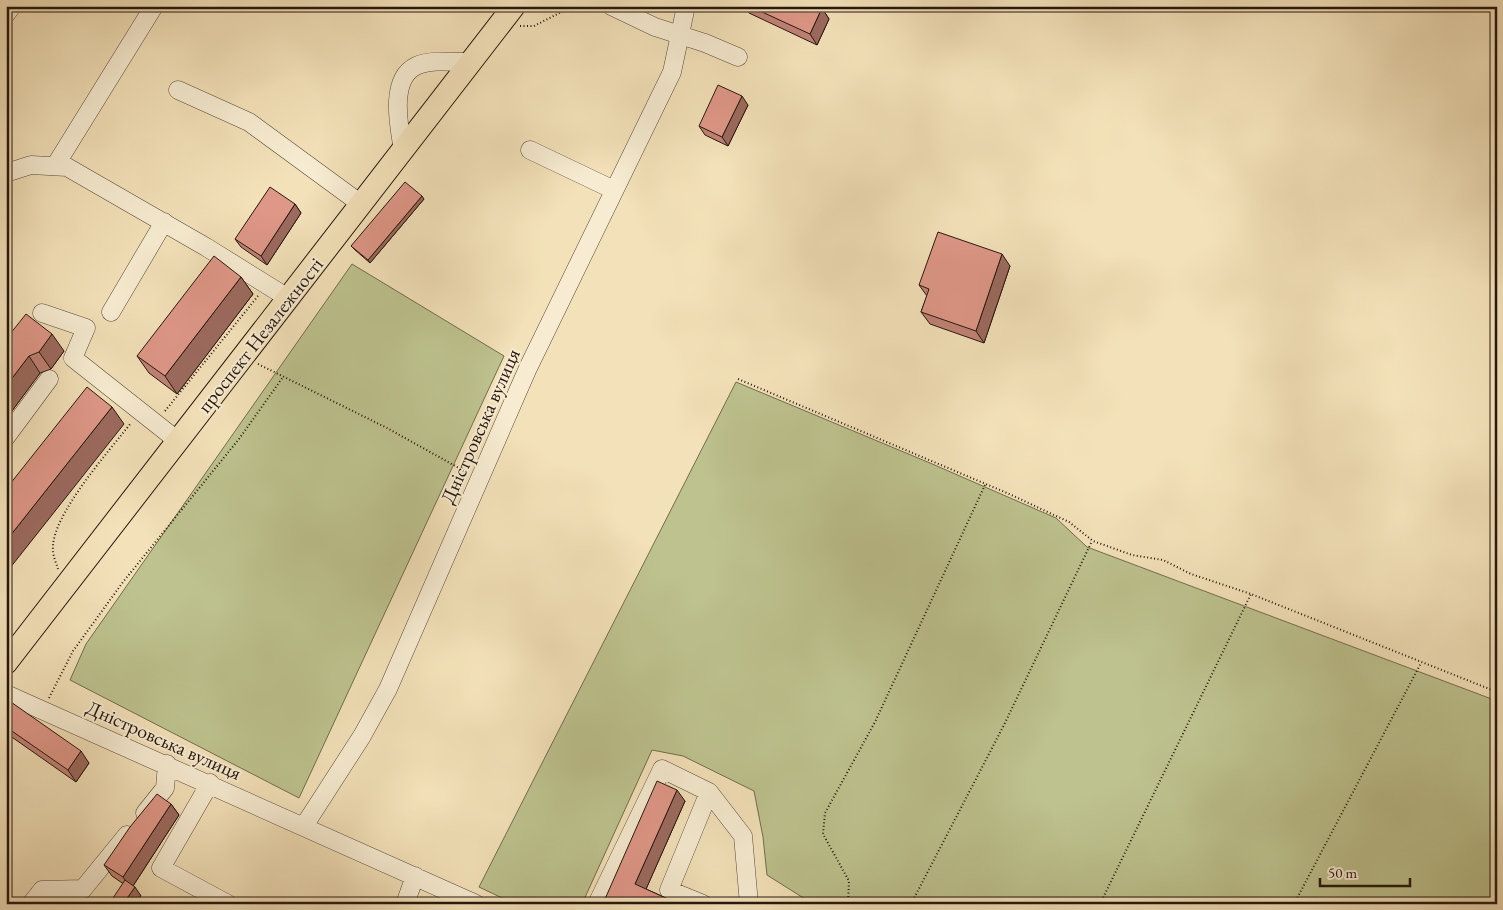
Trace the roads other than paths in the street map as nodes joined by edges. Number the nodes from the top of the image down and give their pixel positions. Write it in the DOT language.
graph roads {
  1 [pos="12,6"];
  2 [pos="154,6"];
  3 [pos="611,6"];
  4 [pos="686,6"];
  5 [pos="6,14"];
  6 [pos="514,16"];
  7 [pos="679,36"];
  8 [pos="738,57"];
  9 [pos="471,62"];
  10 [pos="178,90"];
  11 [pos="403,150"];
  12 [pos="530,150"];
  13 [pos="55,166"];
  14 [pos="6,173"];
  15 [pos="614,190"];
  16 [pos="361,204"];
  17 [pos="164,222"];
  18 [pos="288,298"];
  19 [pos="42,312"];
  20 [pos="111,312"];
  21 [pos="49,379"];
  22 [pos="101,380"];
  23 [pos="89,395"];
  24 [pos="6,437"];
  25 [pos="178,440"];
  26 [pos="13,641"];
  27 [pos="6,663"];
  28 [pos="6,694"];
  29 [pos="168,764"];
  30 [pos="210,784"];
  31 [pos="709,792"];
  32 [pos="304,826"];
  33 [pos="415,876"];
  34 [pos="224,903"];
  35 [pos="32,904"];
  36 [pos="405,904"];
  37 [pos="476,904"];
  38 [pos="597,904"];
  39 [pos="703,904"];
  40 [pos="749,904"];
  1 -- 5 [label="street"];
  2 -- 13 [label="street"];
  3 -- 7 [label="street"];
  4 -- 7 [label="street, Дністровська вулиця"];
  6 -- 9 [label="main road, проспект Незалежності"];
  7 -- 8 [label="street"];
  7 -- 15 [label="street, Дністровська вулиця"];
  9 -- 11 [label="main road, проспект Незалежності"];
  9 -- 11 [label="street"];
  10 -- 16 [label="street"];
  11 -- 16 [label="main road, проспект Незалежності"];
  12 -- 15 [label="street"];
  13 -- 14 [label="street"];
  13 -- 17 [label="street"];
  15 -- 32 [label="street, Дністровська вулиця"];
  16 -- 18 [label="main road, проспект Незалежності"];
  17 -- 18 [label="street"];
  17 -- 20 [label="street"];
  18 -- 25 [label="main road, проспект Незалежності"];
  19 -- 22 [label="street"];
  21 -- 24 [label="street"];
  22 -- 23 [label="street"];
  22 -- 25 [label="street"];
  25 -- 26 [label="main road, проспект Незалежності"];
  26 -- 27 [label="main road, проспект Незалежності"];
  28 -- 29 [label="street, Дністровська вулиця"];
  29 -- 30 [label="street, Дністровська вулиця"];
  29 -- 35 [label="street"];
  30 -- 32 [label="street, Дністровська вулиця"];
  30 -- 34 [label="street"];
  31 -- 38 [label="street"];
  31 -- 39 [label="street"];
  31 -- 40 [label="street"];
  32 -- 33 [label="street, Дністровська вулиця"];
  33 -- 36 [label="street"];
  33 -- 37 [label="street, Дністровська вулиця"];
}
